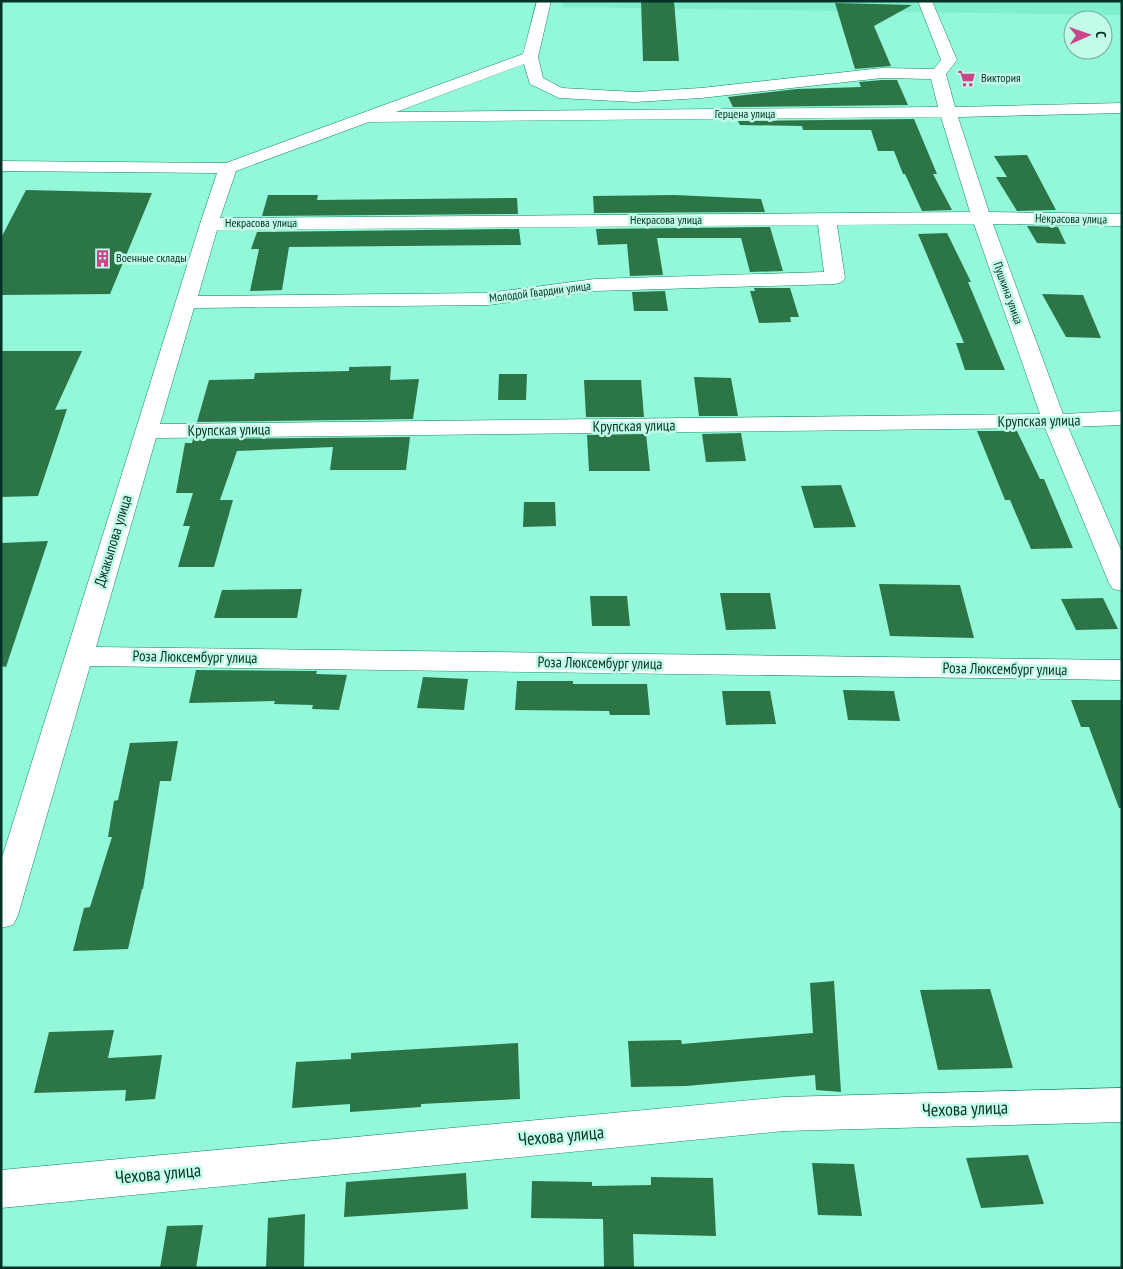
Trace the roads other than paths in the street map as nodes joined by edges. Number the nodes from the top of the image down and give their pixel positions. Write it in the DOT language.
graph roads {
  1 [pos="544,1"];
  2 [pos="925,1"];
  3 [pos="530,57"];
  4 [pos="938,74"];
  5 [pos="1122,108"];
  6 [pos="948,112"];
  7 [pos="368,116"];
  8 [pos="1,166"];
  9 [pos="228,168"];
  10 [pos="981,218"];
  11 [pos="827,219"];
  12 [pos="1122,220"];
  13 [pos="209,224"];
  14 [pos="186,302"];
  15 [pos="1122,418"];
  16 [pos="1054,421"];
  17 [pos="147,431"];
  18 [pos="1122,583"];
  19 [pos="78,656"];
  20 [pos="1122,670"];
  21 [pos="1,915"];
  22 [pos="1122,1105"];
  23 [pos="1,1189"];
  1 -- 3 [label="street"];
  2 -- 4 [label="street"];
  3 -- 4 [label="street"];
  3 -- 7 [label="street"];
  4 -- 6 [label="street, Пушкина улица"];
  5 -- 6 [label="street, Герцена улица"];
  6 -- 7 [label="street, Герцена улица"];
  6 -- 10 [label="street, Пушкина улица"];
  7 -- 9 [label="street"];
  8 -- 9 [label="street"];
  9 -- 13 [label="street, Джакыпова улица"];
  10 -- 11 [label="street, Некрасова улица"];
  10 -- 12 [label="street, Некрасова улица"];
  10 -- 16 [label="street, Пушкина улица"];
  11 -- 13 [label="street, Некрасова улица"];
  11 -- 14 [label="street, Молодой Гвардии улица"];
  13 -- 14 [label="street, Джакыпова улица"];
  14 -- 17 [label="street, Джакыпова улица"];
  15 -- 16 [label="street, Крупская улица"];
  16 -- 17 [label="street, Крупская улица"];
  16 -- 18 [label="street, Пушкина улица"];
  17 -- 19 [label="street, Джакыпова улица"];
  19 -- 20 [label="street, Роза Люксембург улица"];
  19 -- 21 [label="street, Джакыпова улица"];
  22 -- 23 [label="street, Чехова улица"];
}
